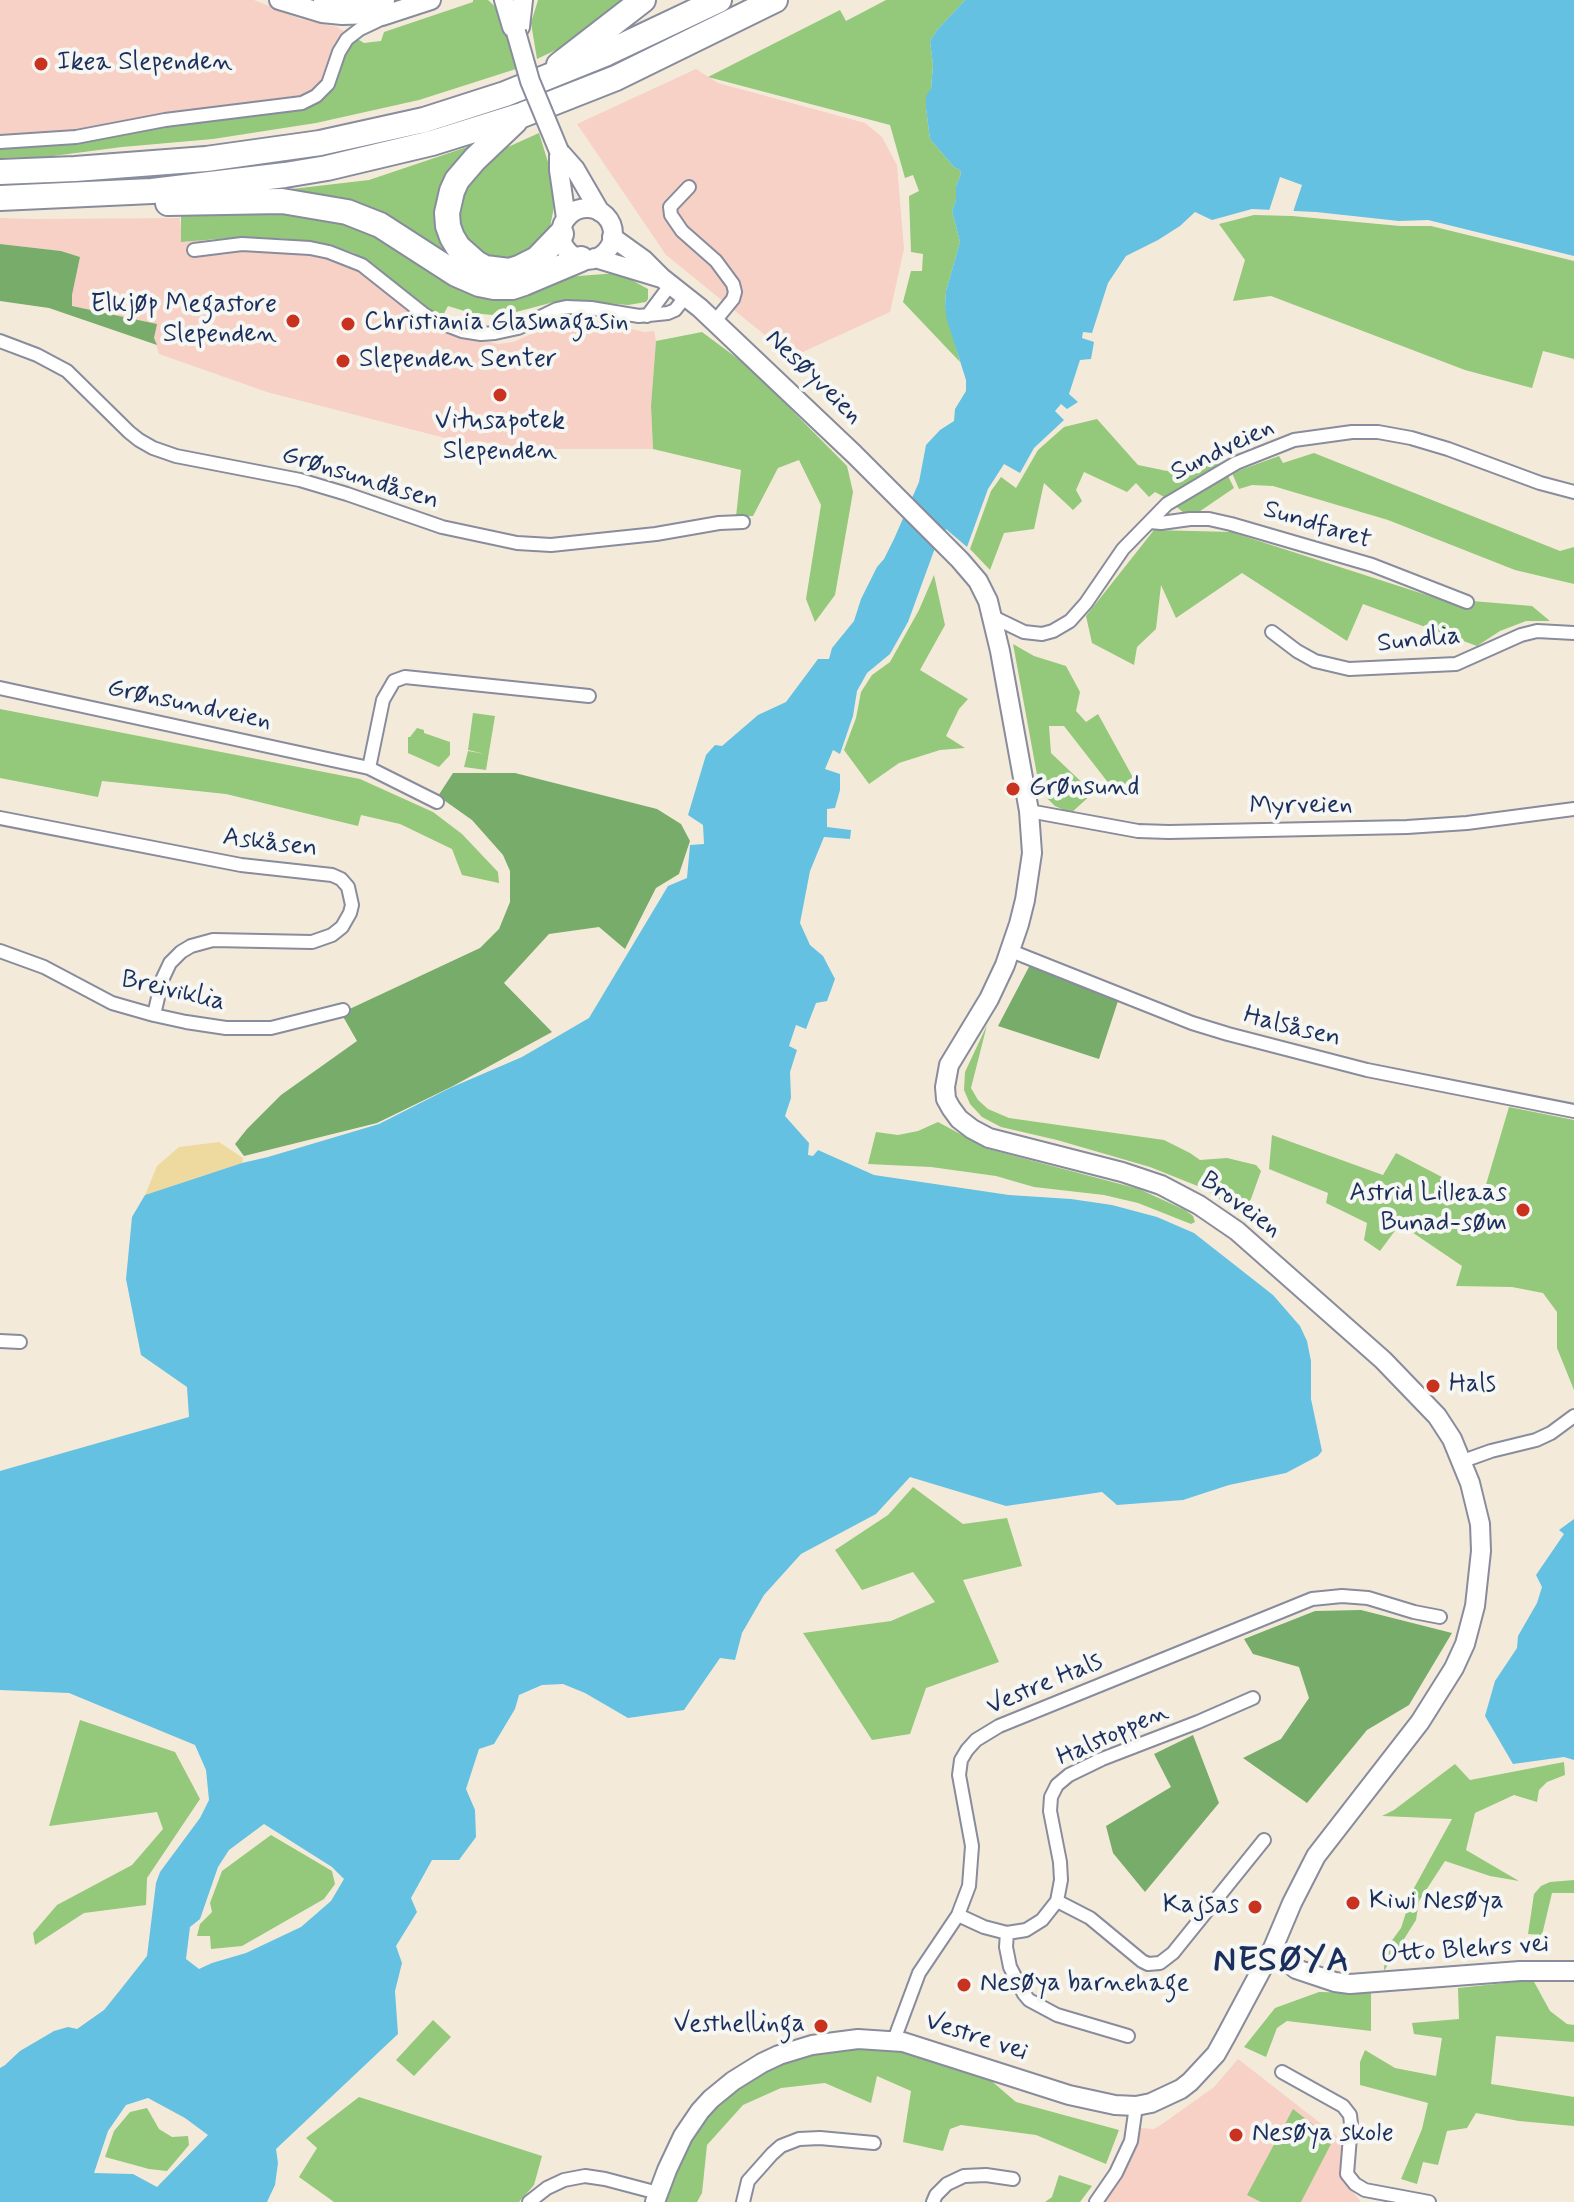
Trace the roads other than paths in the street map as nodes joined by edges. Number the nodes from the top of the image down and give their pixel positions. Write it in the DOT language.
graph roads {
  1 [pos="279,0"];
  2 [pos="323,0"];
  3 [pos="431,0"];
  4 [pos="523,0"];
  5 [pos="643,0"];
  6 [pos="719,0"];
  7 [pos="775,0"];
  8 [pos="504,1"];
  9 [pos="384,8"];
  10 [pos="516,32"];
  11 [pos="545,78"];
  12 [pos="522,115"];
  13 [pos="0,142"];
  14 [pos="559,151"];
  15 [pos="0,172"];
  16 [pos="689,187"];
  17 [pos="9,198"];
  18 [pos="600,212"];
  19 [pos="564,226"];
  20 [pos="612,237"];
  21 [pos="194,250"];
  22 [pos="588,259"];
  23 [pos="673,286"];
  24 [pos="647,316"];
  25 [pos="715,321"];
  26 [pos="0,341"];
  27 [pos="1574,492"];
  28 [pos="743,522"];
  29 [pos="1150,522"];
  30 [pos="960,560"];
  31 [pos="1467,602"];
  32 [pos="993,617"];
  33 [pos="1272,632"];
  34 [pos="1574,633"];
  35 [pos="0,688"];
  36 [pos="589,696"];
  37 [pos="369,768"];
  38 [pos="437,802"];
  39 [pos="1574,809"];
  40 [pos="1029,811"];
  41 [pos="0,818"];
  42 [pos="0,951"];
  43 [pos="1011,951"];
  44 [pos="343,1010"];
  45 [pos="154,1015"];
  46 [pos="1574,1111"];
  47 [pos="0,1341"];
  48 [pos="20,1342"];
  49 [pos="1574,1416"];
  50 [pos="1463,1461"];
  51 [pos="1440,1617"];
  52 [pos="1253,1698"];
  53 [pos="1264,1840"];
  54 [pos="1057,1901"];
  55 [pos="958,1915"];
  56 [pos="1007,1933"];
  57 [pos="1273,1948"];
  58 [pos="1263,1968"];
  59 [pos="1296,1969"];
  60 [pos="1574,1971"];
  61 [pos="1128,2036"];
  62 [pos="894,2040"];
  63 [pos="1282,2072"];
  64 [pos="1136,2106"];
  65 [pos="874,2143"];
  66 [pos="1013,2179"];
  67 [pos="657,2198"];
  68 [pos="529,2202"];
  69 [pos="743,2202"];
  70 [pos="933,2202"];
  71 [pos="1096,2202"];
  72 [pos="1429,2202"];
  1 -- 9 [label="street"];
  2 -- 9 [label="street"];
  3 -- 9 [label="street"];
  4 -- 10 [label="street"];
  5 -- 11 [label="highway"];
  6 -- 11 [label="highway"];
  7 -- 12 [label="highway"];
  8 -- 10 [label="street"];
  9 -- 13 [label="street"];
  10 -- 14 [label="street, bridge"];
  11 -- 15 [label="highway"];
  12 -- 17 [label="highway"];
  12 -- 19 [label="highway"];
  14 -- 18 [label="street"];
  14 -- 19 [label="street"];
  16 -- 25 [label="street"];
  17 -- 22 [label="highway"];
  18 -- 19 [label="street"];
  18 -- 20 [label="street"];
  19 -- 22 [label="street"];
  20 -- 22 [label="street"];
  20 -- 23 [label="street, Nesøyveien"];
  21 -- 24 [label="street"];
  22 -- 23 [label="street, Nesøyveien"];
  23 -- 24 [label="street"];
  23 -- 24 [label="street"];
  23 -- 25 [label="street, Nesøyveien"];
  25 -- 30 [label="street, Nesøyveien"];
  26 -- 28 [label="street, Grønsundåsen"];
  27 -- 29 [label="street, Sundveien"];
  29 -- 31 [label="street, Sundfaret"];
  29 -- 32 [label="street, Sundveien"];
  30 -- 32 [label="street, Broveien"];
  32 -- 40 [label="street, Broveien"];
  33 -- 34 [label="street, Sundlia"];
  35 -- 37 [label="street, Grønsundveien"];
  36 -- 37 [label="street"];
  37 -- 38 [label="street, Grønsundveien"];
  39 -- 40 [label="street, Myrveien"];
  40 -- 43 [label="street, Broveien"];
  41 -- 45 [label="street, Askåsen"];
  42 -- 45 [label="street, Breiviklia"];
  43 -- 46 [label="street, Halsåsen"];
  43 -- 50 [label="street, Broveien"];
  44 -- 45 [label="street, Breiviklia"];
  47 -- 48 [label="street"];
  49 -- 50 [label="street"];
  50 -- 57 [label="street, Broveien"];
  51 -- 55 [label="street, Vestre Hals"];
  52 -- 54 [label="street, Halstoppen"];
  53 -- 54 [label="street"];
  54 -- 56 [label="street"];
  55 -- 56 [label="street"];
  55 -- 62 [label="street, Vestre Hals"];
  56 -- 61 [label="street"];
  57 -- 58 [label="street, Vestre vei"];
  57 -- 59 [label="street, Otto Blehrs vei"];
  58 -- 59 [label="street"];
  58 -- 64 [label="street, Vestre vei"];
  59 -- 60 [label="street, Otto Blehrs vei"];
  62 -- 64 [label="street, Vestre vei"];
  62 -- 67 [label="street, Vestre vei"];
  63 -- 72 [label="street"];
  64 -- 71 [label="street"];
  65 -- 69 [label="street"];
  66 -- 70 [label="street"];
  67 -- 68 [label="street"];
}
